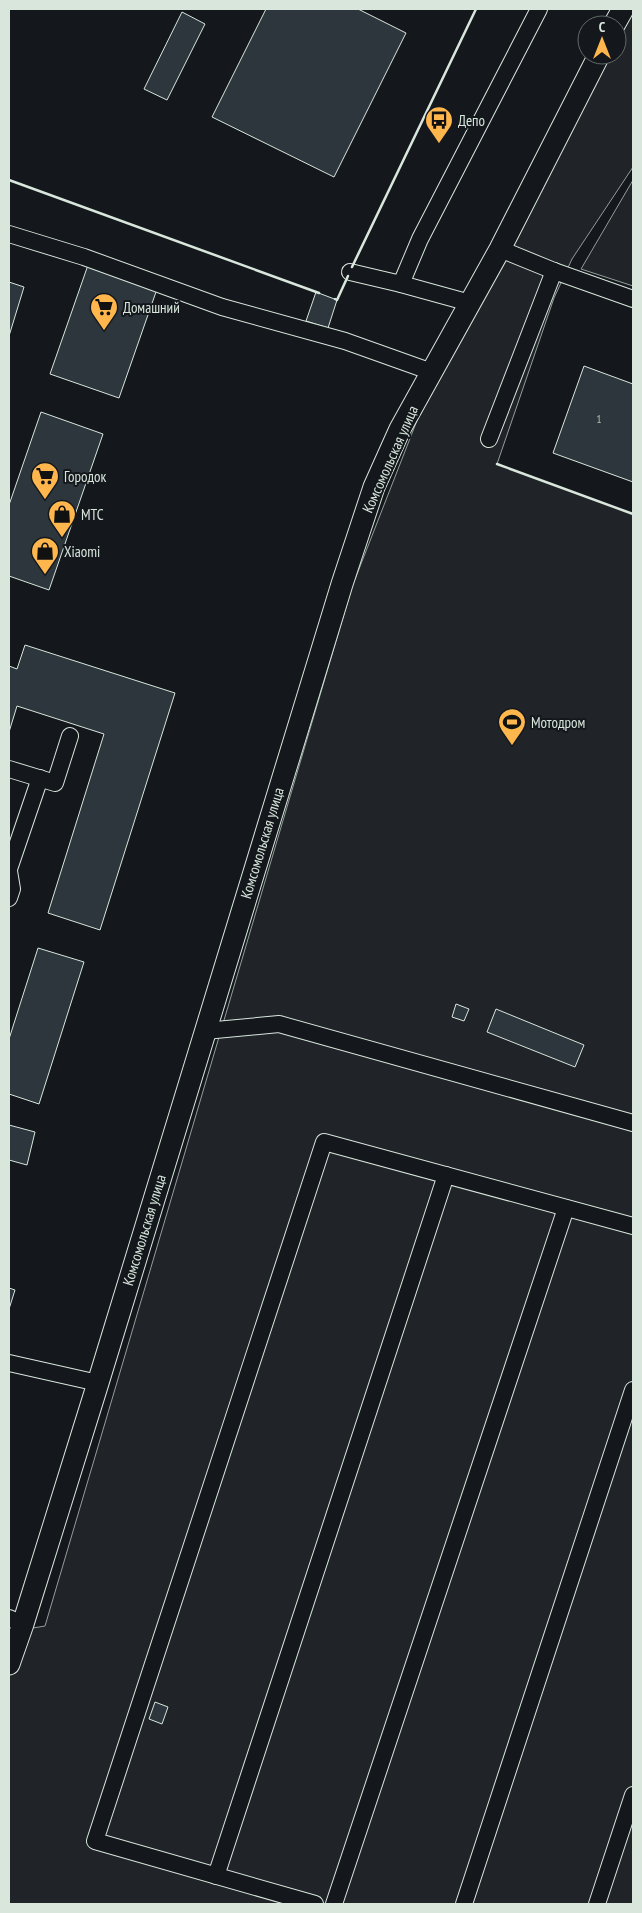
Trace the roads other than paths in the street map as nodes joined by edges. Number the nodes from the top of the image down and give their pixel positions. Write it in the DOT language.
graph roads {
  1 [pos="539,9"];
  2 [pos="594,65"];
  3 [pos="9,234"];
  4 [pos="500,248"];
  5 [pos="554,271"];
  6 [pos="350,272"];
  7 [pos="401,284"];
  8 [pos="633,299"];
  9 [pos="470,303"];
  10 [pos="432,372"];
  11 [pos="489,439"];
  12 [pos="70,736"];
  13 [pos="9,769"];
  14 [pos="40,778"];
  15 [pos="9,870"];
  16 [pos="9,898"];
  17 [pos="205,1031"];
  18 [pos="633,1123"];
  19 [pos="446,1176"];
  20 [pos="566,1208"];
  21 [pos="633,1226"];
  22 [pos="9,1363"];
  23 [pos="98,1383"];
  24 [pos="633,1390"];
  25 [pos="16,1621"];
  26 [pos="9,1664"];
  27 [pos="633,1795"];
  28 [pos="216,1876"];
  29 [pos="315,1904"];
  30 [pos="334,1904"];
  31 [pos="464,1904"];
  32 [pos="597,1904"];
  1 -- 7 [label="lane"];
  2 -- 4 [label="main road, Комсомольская улица"];
  3 -- 10 [label="lane"];
  4 -- 5 [label="lane"];
  4 -- 9 [label="main road, Комсомольская улица"];
  5 -- 8 [label="lane"];
  5 -- 11 [label="lane"];
  6 -- 7 [label="lane"];
  7 -- 9 [label="lane"];
  9 -- 10 [label="main road, Комсомольская улица"];
  10 -- 17 [label="main road, Комсомольская улица"];
  12 -- 14 [label="lane"];
  13 -- 14 [label="lane"];
  14 -- 15 [label="lane"];
  15 -- 16 [label="lane"];
  17 -- 18 [label="lane"];
  17 -- 23 [label="main road, Комсомольская улица"];
  19 -- 20 [label="lane"];
  19 -- 28 [label="lane"];
  19 -- 28 [label="lane"];
  20 -- 21 [label="lane"];
  20 -- 30 [label="lane"];
  22 -- 23 [label="lane"];
  23 -- 25 [label="main road, Комсомольская улица"];
  24 -- 31 [label="lane"];
  25 -- 26 [label="main road, Комсомольская улица"];
  27 -- 32 [label="lane"];
  28 -- 29 [label="lane"];
}
